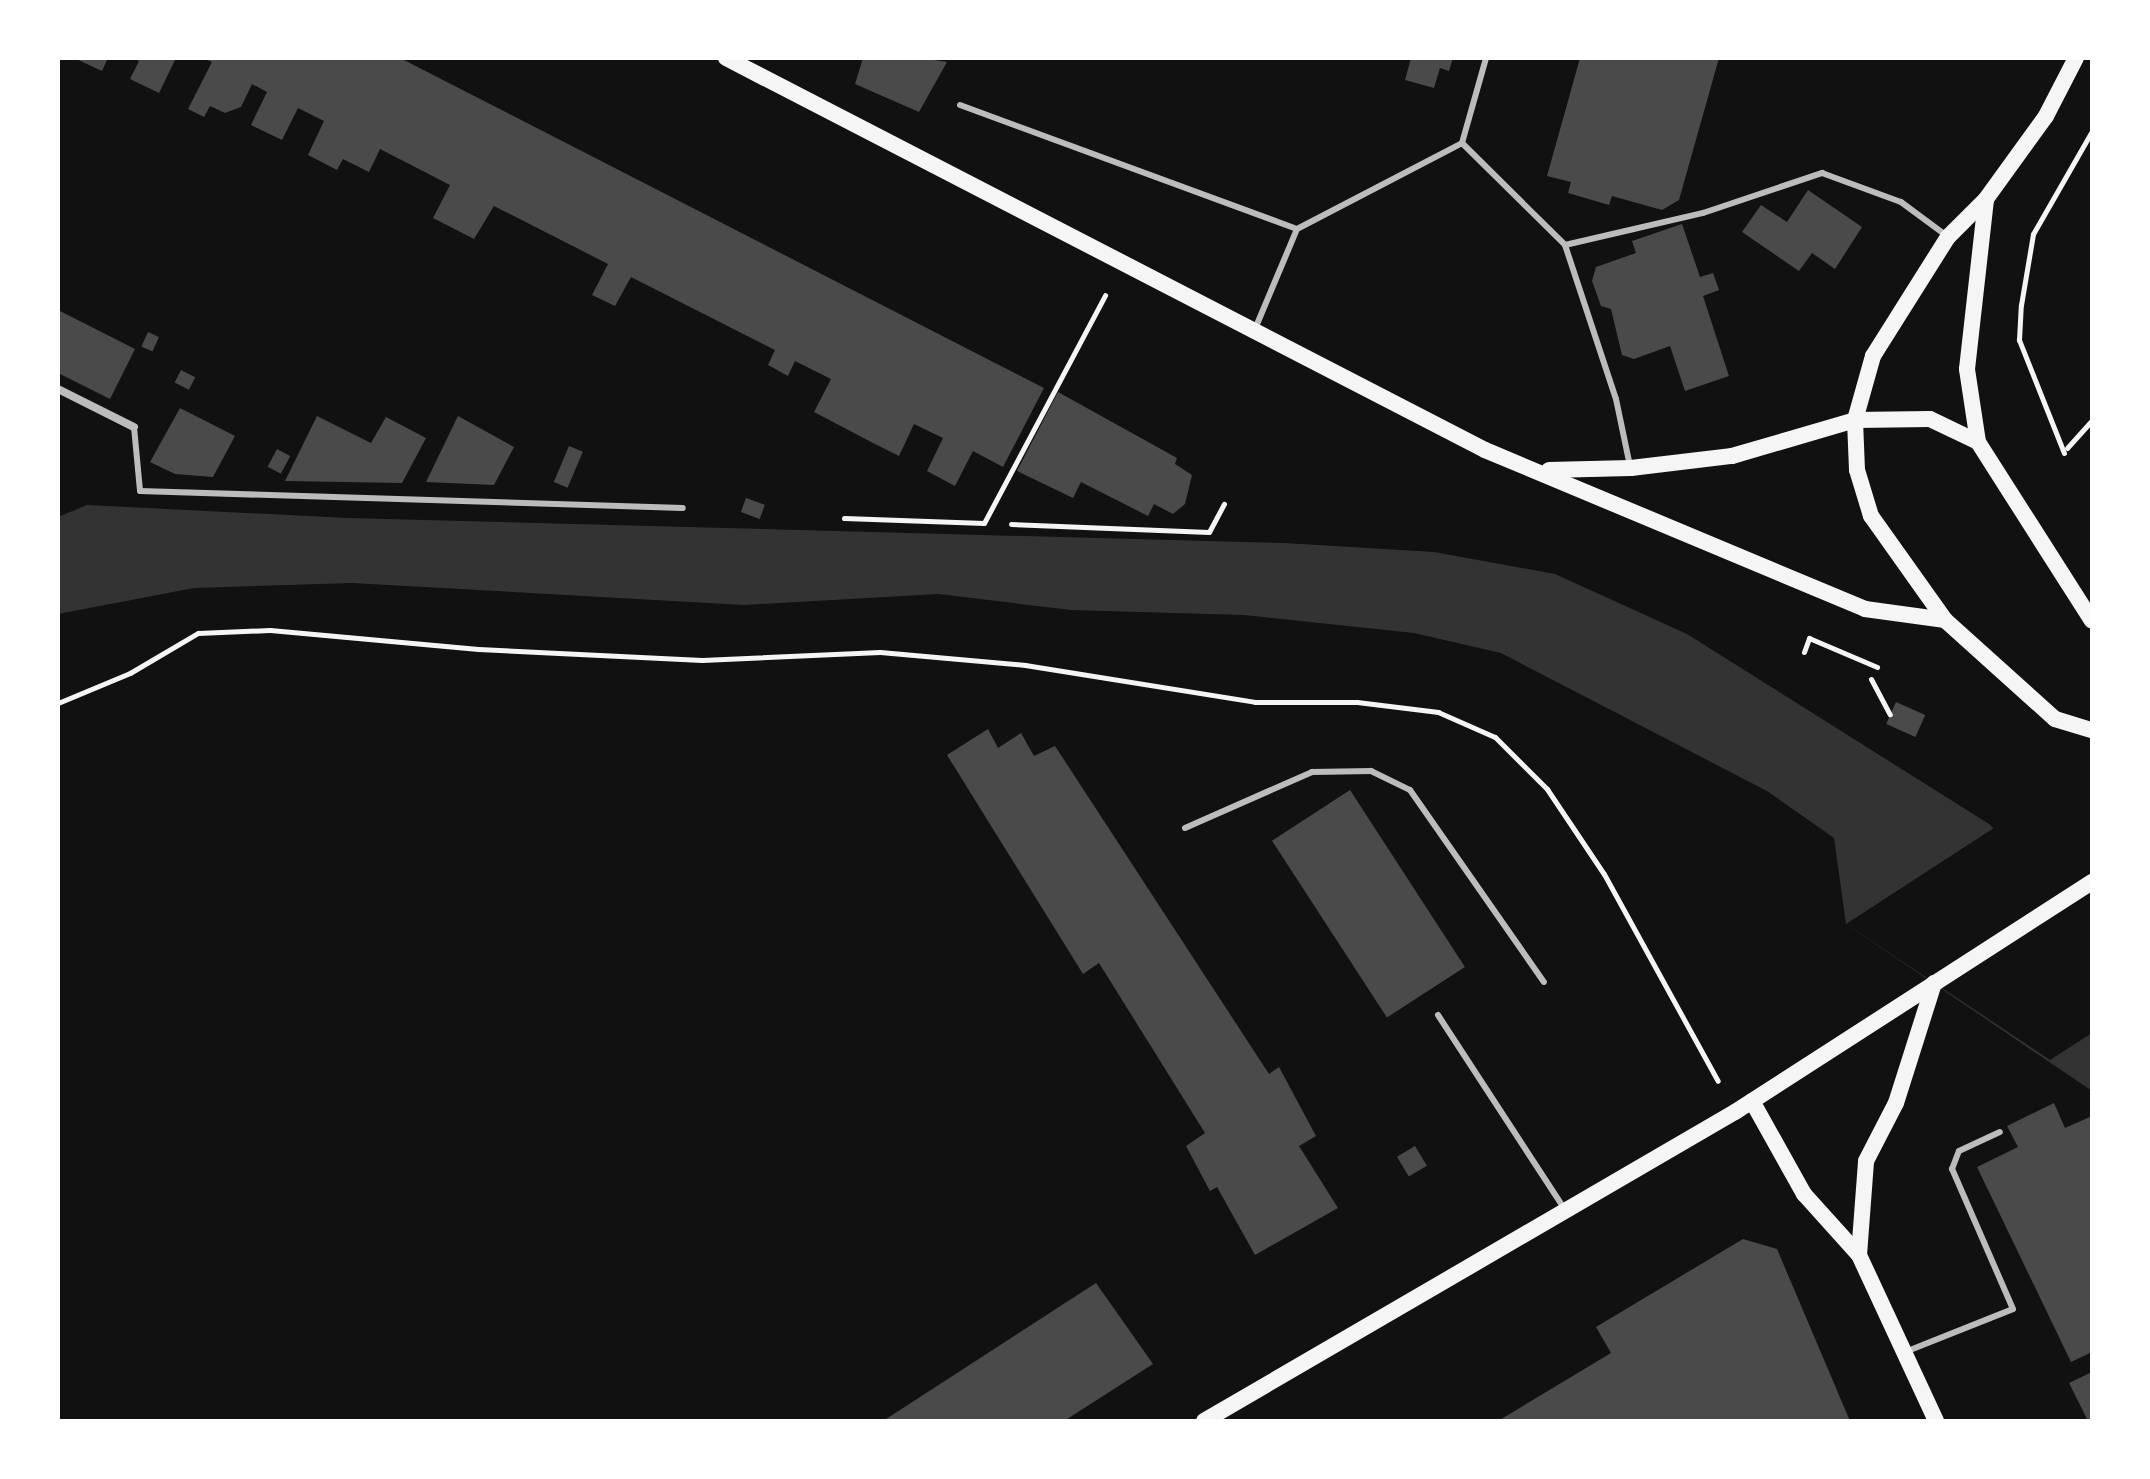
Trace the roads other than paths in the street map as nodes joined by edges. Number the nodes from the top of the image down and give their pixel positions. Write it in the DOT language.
graph roads {
  1 [pos="726,58"];
  2 [pos="1486,58"];
  3 [pos="2076,58"];
  4 [pos="960,105"];
  5 [pos="1462,143"];
  6 [pos="1986,199"];
  7 [pos="1297,229"];
  8 [pos="1948,237"];
  9 [pos="1565,245"];
  10 [pos="1254,332"];
  11 [pos="58,389"];
  12 [pos="1855,420"];
  13 [pos="134,427"];
  14 [pos="1978,442"];
  15 [pos="1631,468"];
  16 [pos="1543,470"];
  17 [pos="683,508"];
  18 [pos="1945,620"];
  19 [pos="2092,621"];
  20 [pos="2092,730"];
  21 [pos="1185,828"];
  22 [pos="2092,882"];
  23 [pos="1544,982"];
  24 [pos="1934,983"];
  25 [pos="1438,1015"];
  26 [pos="1752,1101"];
  27 [pos="2000,1132"];
  28 [pos="1564,1208"];
  29 [pos="1859,1255"];
  30 [pos="1905,1352"];
  31 [pos="1211,1419"];
  32 [pos="1936,1421"];
  1 -- 10 [label="main road"];
  2 -- 5 [label="lane"];
  3 -- 6 [label="main road"];
  4 -- 7 [label="lane"];
  5 -- 7 [label="lane"];
  5 -- 9 [label="lane"];
  6 -- 8 [label="main road"];
  6 -- 14 [label="main road"];
  7 -- 10 [label="lane"];
  8 -- 9 [label="lane"];
  8 -- 12 [label="main road"];
  9 -- 15 [label="lane"];
  10 -- 16 [label="main road"];
  11 -- 13 [label="street"];
  12 -- 14 [label="main road"];
  12 -- 15 [label="main road"];
  12 -- 18 [label="main road"];
  13 -- 17 [label="lane"];
  14 -- 19 [label="main road"];
  15 -- 16 [label="main road"];
  16 -- 18 [label="main road"];
  18 -- 20 [label="main road"];
  21 -- 23 [label="lane"];
  22 -- 24 [label="main road"];
  24 -- 26 [label="main road"];
  24 -- 29 [label="main road"];
  25 -- 28 [label="lane"];
  26 -- 28 [label="main road"];
  26 -- 29 [label="main road"];
  27 -- 30 [label="lane"];
  28 -- 31 [label="main road"];
  29 -- 30 [label="main road"];
  30 -- 32 [label="main road"];
}
